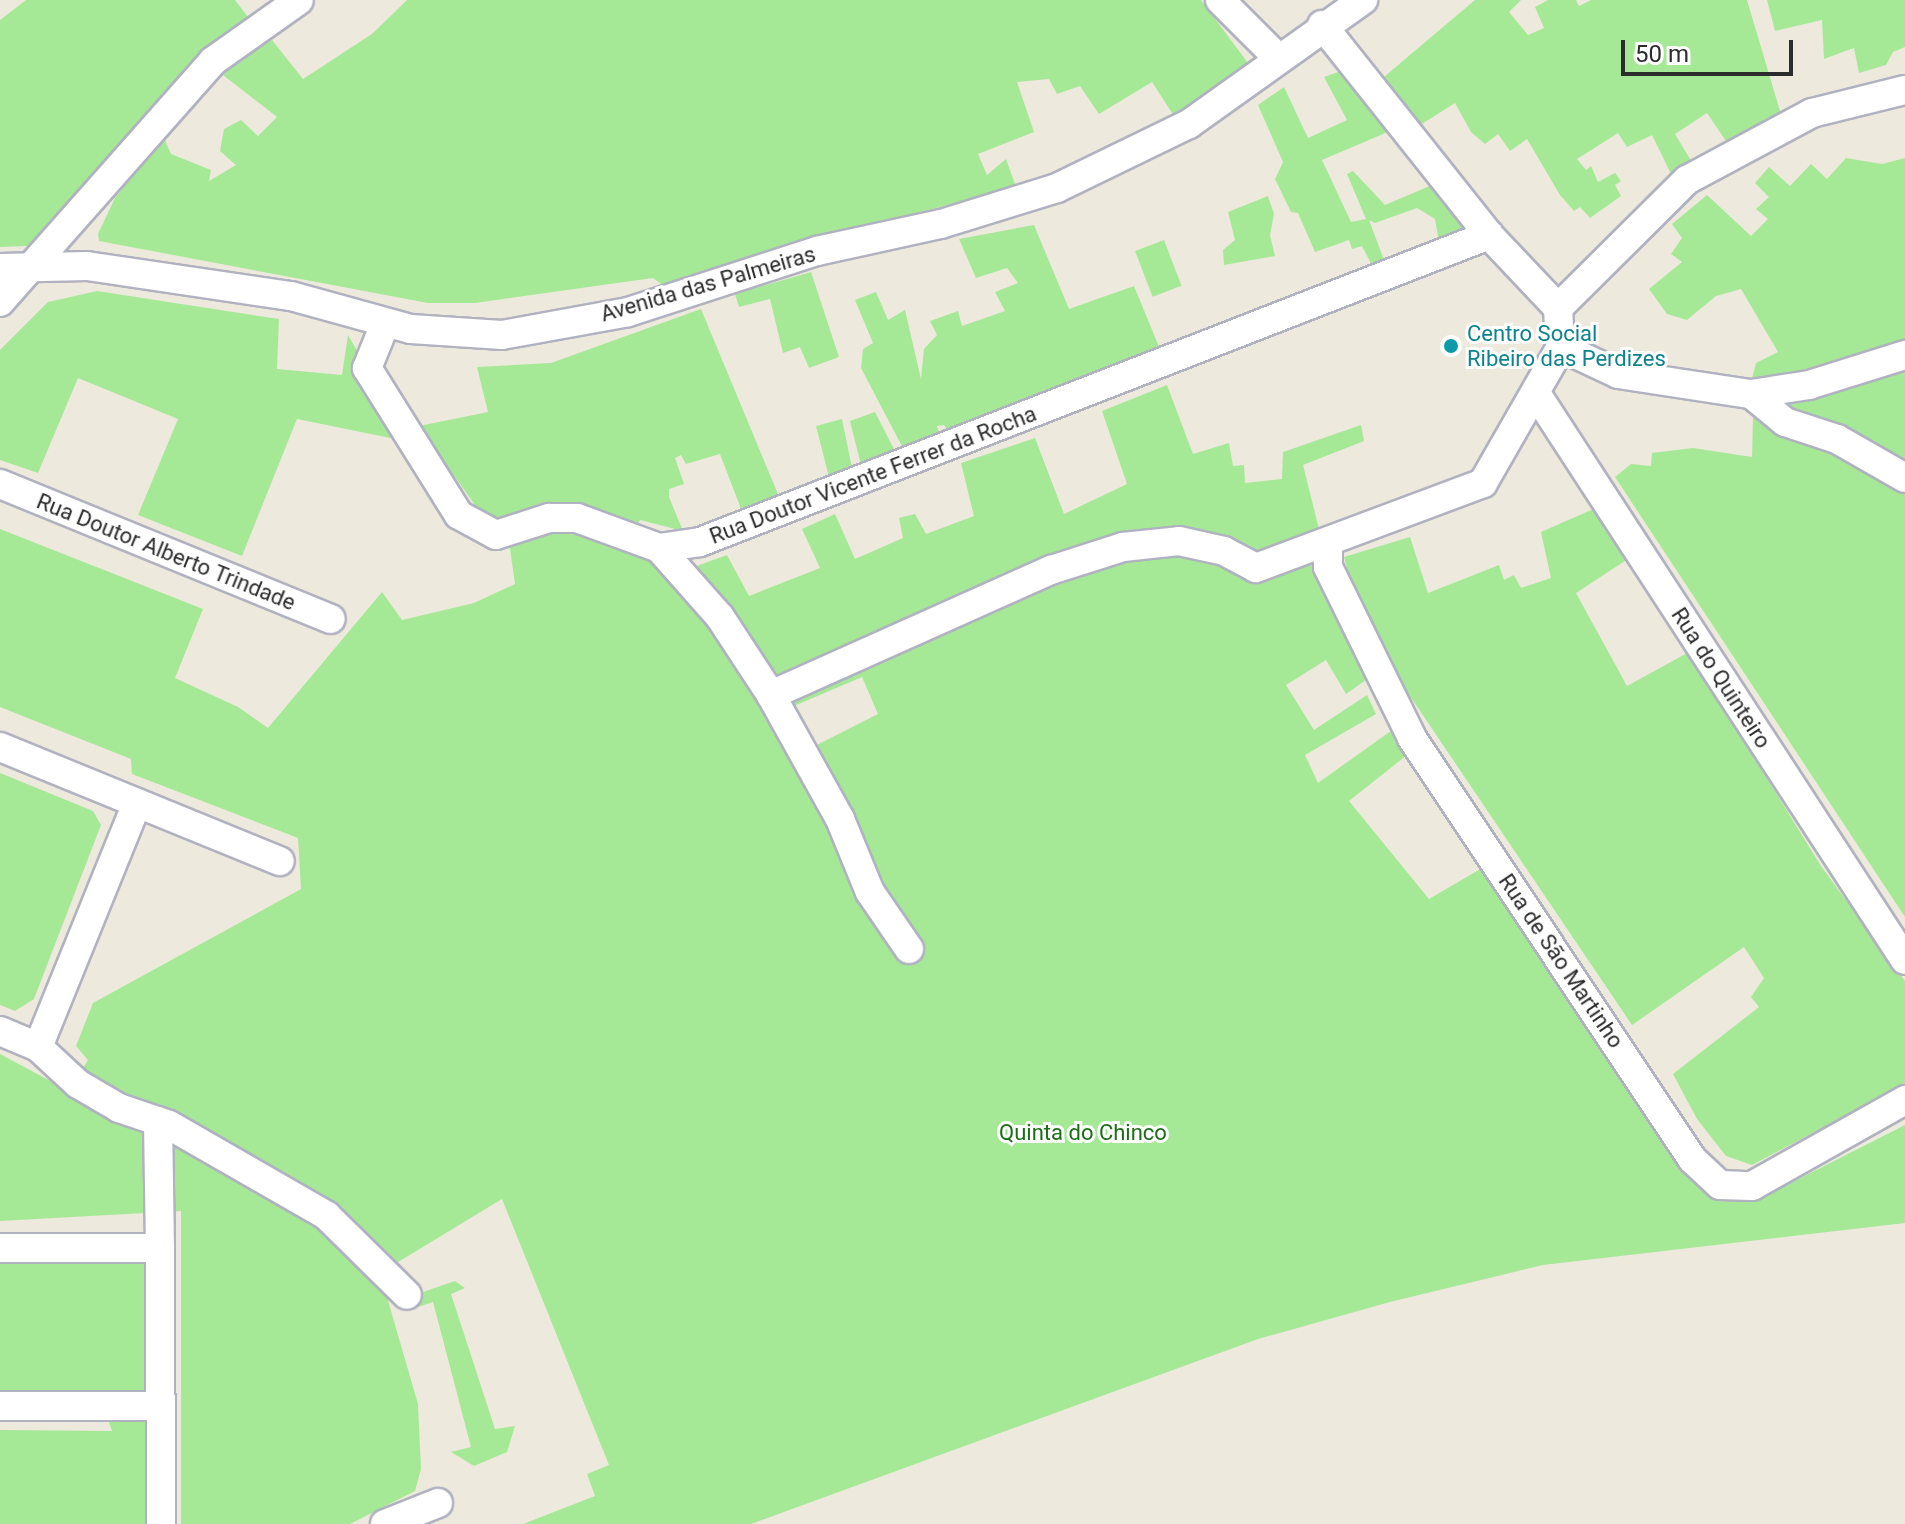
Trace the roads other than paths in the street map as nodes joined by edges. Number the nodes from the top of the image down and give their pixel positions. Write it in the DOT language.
graph roads {
  1 [pos="299,0"];
  2 [pos="1220,0"];
  3 [pos="1363,0"];
  4 [pos="1322,25"];
  5 [pos="1278,58"];
  6 [pos="1905,90"];
  7 [pos="1489,235"];
  8 [pos="35,267"];
  9 [pos="0,268"];
  10 [pos="0,302"];
  11 [pos="1558,308"];
  12 [pos="385,324"];
  13 [pos="1561,347"];
  14 [pos="1905,355"];
  15 [pos="1751,394"];
  16 [pos="1537,395"];
  17 [pos="1905,478"];
  18 [pos="0,484"];
  19 [pos="1328,542"];
  20 [pos="659,548"];
  21 [pos="331,619"];
  22 [pos="771,695"];
  23 [pos="0,747"];
  24 [pos="137,803"];
  25 [pos="280,861"];
  26 [pos="909,949"];
  27 [pos="1905,960"];
  28 [pos="0,1031"];
  29 [pos="38,1047"];
  30 [pos="1905,1100"];
  31 [pos="158,1121"];
  32 [pos="0,1248"];
  33 [pos="160,1248"];
  34 [pos="407,1295"];
  35 [pos="0,1406"];
  36 [pos="157,1406"];
  37 [pos="438,1503"];
  38 [pos="402,1521"];
  39 [pos="161,1524"];
  1 -- 8 [label="street"];
  2 -- 5 [label="street"];
  3 -- 4 [label="street, Avenida das Palmeiras"];
  4 -- 5 [label="street, Avenida das Palmeiras"];
  4 -- 7 [label="street"];
  5 -- 12 [label="street, Avenida das Palmeiras"];
  6 -- 11 [label="street"];
  7 -- 11 [label="street"];
  7 -- 20 [label="street, Rua Doutor Vicente Ferrer da Rocha"];
  8 -- 9 [label="street, Avenida das Palmeiras"];
  8 -- 10 [label="street"];
  8 -- 12 [label="street, Avenida das Palmeiras"];
  11 -- 13 [label="street"];
  12 -- 20 [label="street, Rua Doutor Vicente Ferrer da Rocha"];
  13 -- 15 [label="street"];
  13 -- 16 [label="street"];
  14 -- 15 [label="street"];
  15 -- 17 [label="street"];
  16 -- 19 [label="street"];
  16 -- 27 [label="street, Rua do Quinteiro"];
  18 -- 21 [label="street, Rua Doutor Alberto Trindade"];
  19 -- 22 [label="street"];
  19 -- 30 [label="street, Rua de São Martinho"];
  20 -- 22 [label="street"];
  22 -- 26 [label="street"];
  23 -- 24 [label="street"];
  24 -- 25 [label="street"];
  24 -- 29 [label="street"];
  28 -- 29 [label="street"];
  29 -- 31 [label="street"];
  31 -- 33 [label="street"];
  31 -- 34 [label="street"];
  32 -- 33 [label="street"];
  33 -- 36 [label="street"];
  35 -- 36 [label="street"];
  36 -- 39 [label="street"];
  37 -- 38 [label="street"];
}
